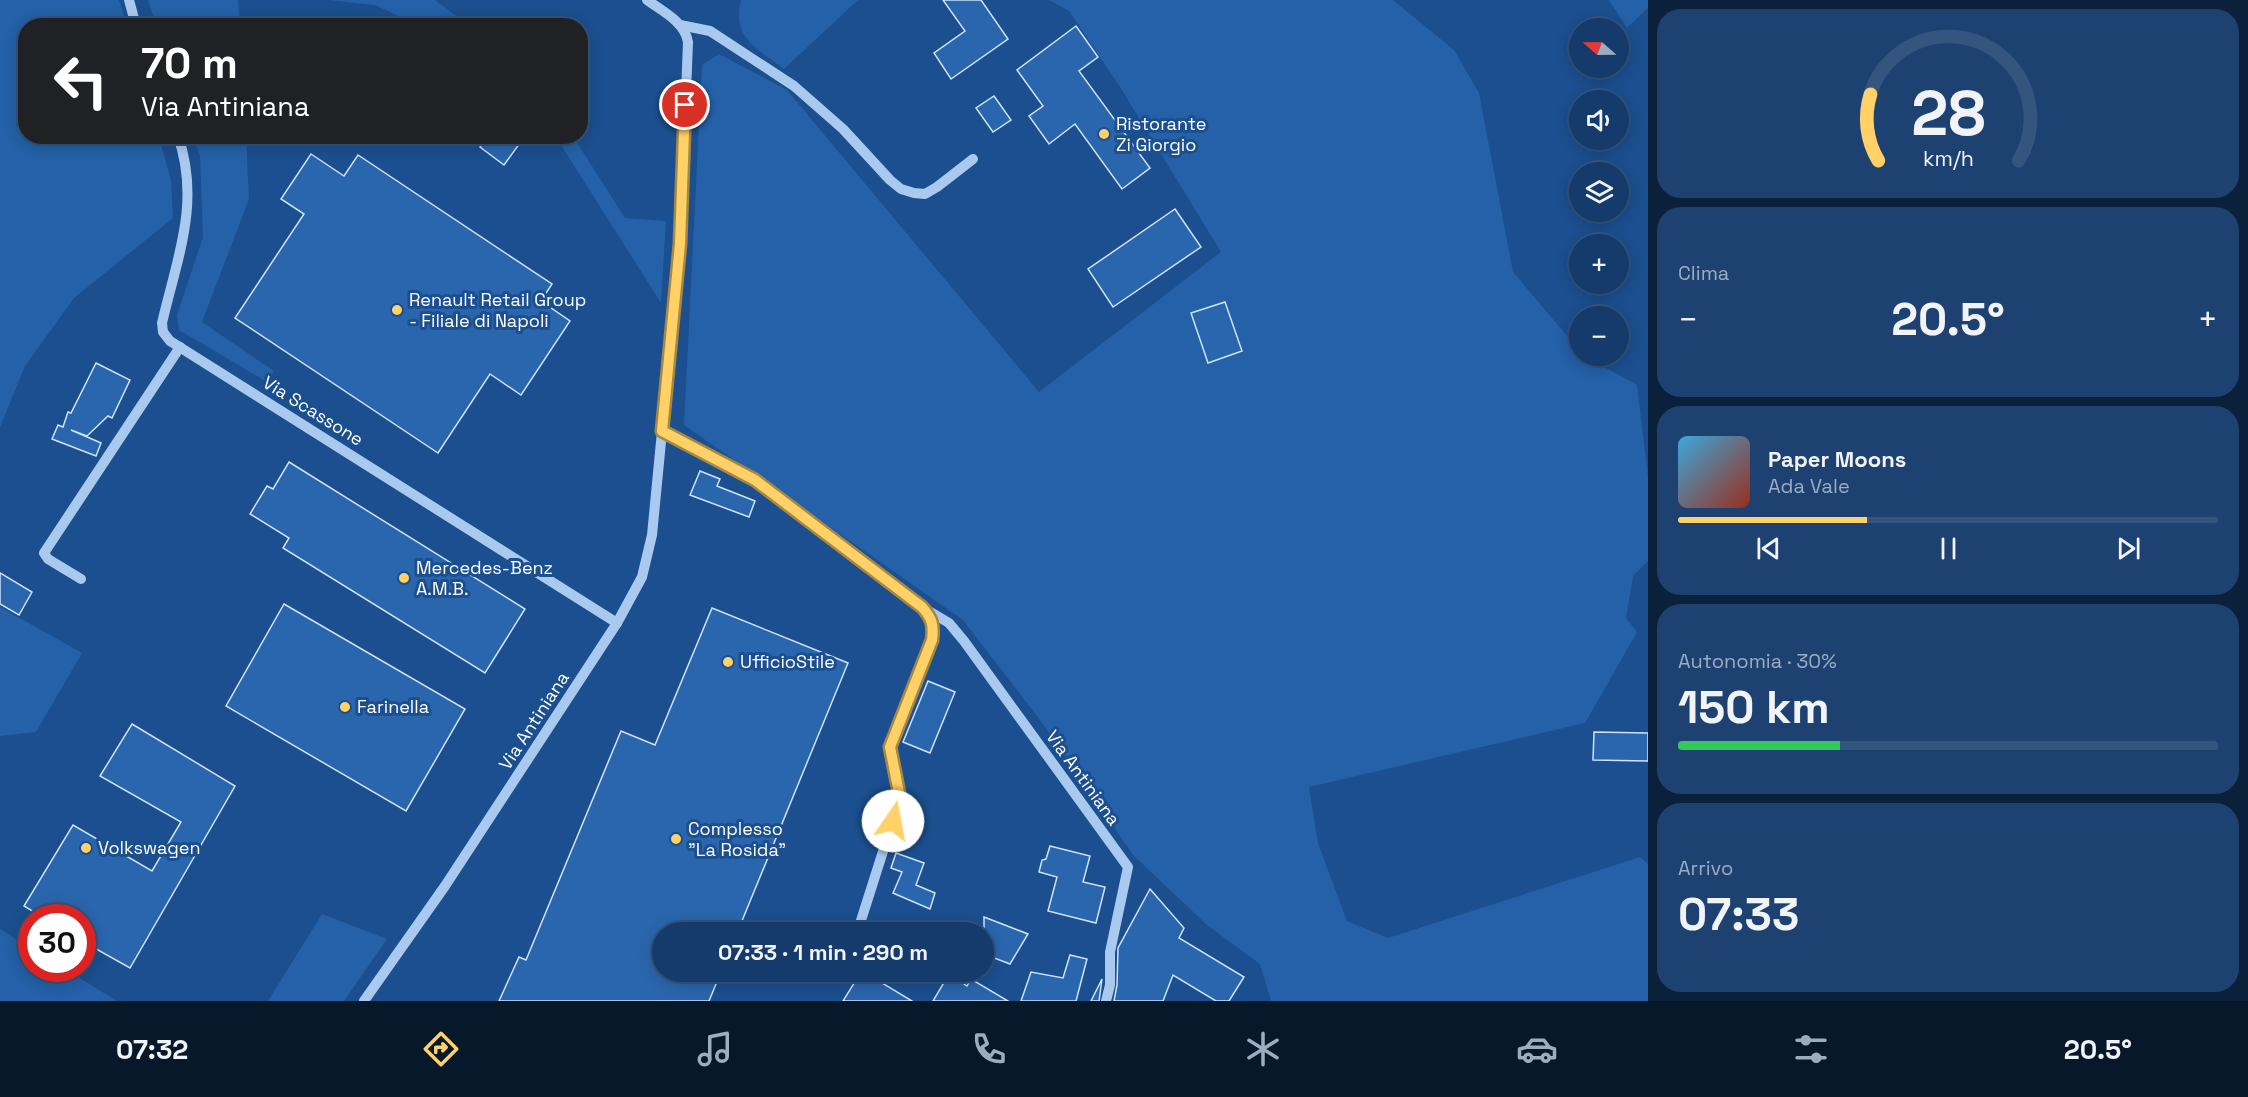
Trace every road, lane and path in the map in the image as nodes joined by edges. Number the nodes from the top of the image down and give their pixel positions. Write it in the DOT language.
graph roads {
  1 [pos="129,0"];
  2 [pos="647,0"];
  3 [pos="134,18"];
  4 [pos="680,25"];
  5 [pos="180,144"];
  6 [pos="973,159"];
  7 [pos="180,347"];
  8 [pos="662,431"];
  9 [pos="81,579"];
  10 [pos="922,607"];
  11 [pos="617,623"];
  12 [pos="861,922"];
  13 [pos="364,1001"];
  14 [pos="1106,1001"];
  1 -- 3 [label="street"];
  2 -- 4 [label="street"];
  4 -- 6 [label="street"];
  4 -- 8 [label="street, Via Antiniana"];
  5 -- 7 [label="street, Via Scassone"];
  7 -- 9 [label="street"];
  7 -- 11 [label="street, Via Scassone"];
  8 -- 10 [label="street, Via Antiniana"];
  8 -- 11 [label="street, Via Antiniana"];
  10 -- 12 [label="street, Via Antiniana"];
  10 -- 14 [label="street, Via Antiniana"];
  11 -- 13 [label="street, Via Antiniana"];
}
